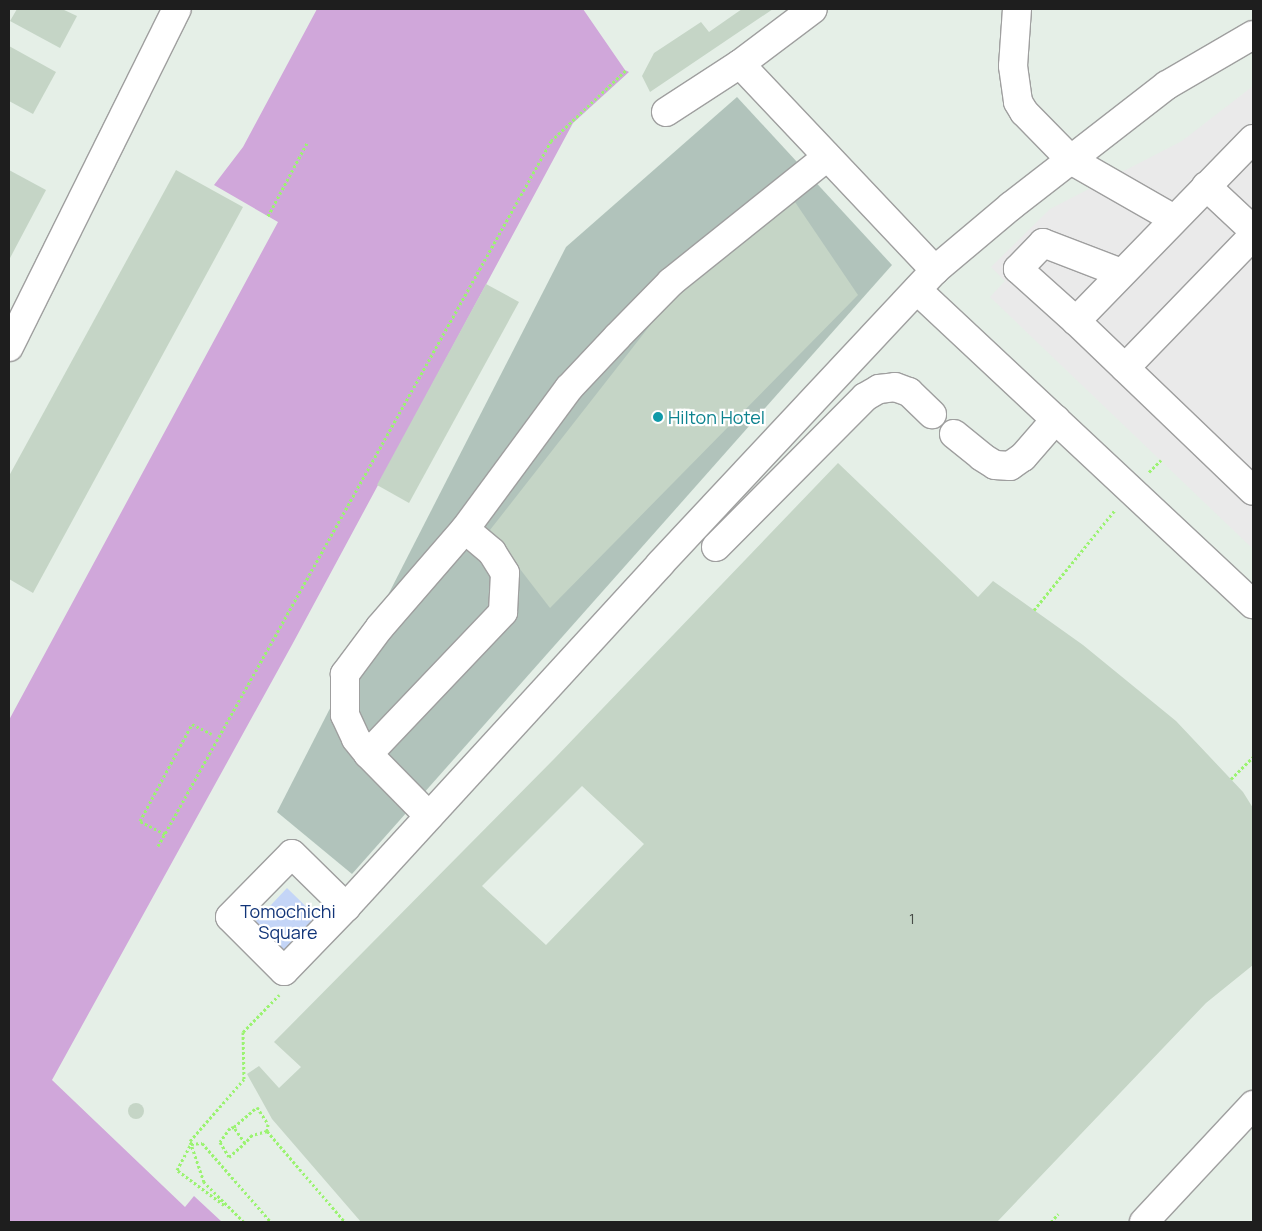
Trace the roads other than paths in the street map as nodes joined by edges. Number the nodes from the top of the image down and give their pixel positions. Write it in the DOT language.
graph roads {
  1 [pos="177,9"];
  2 [pos="813,9"];
  3 [pos="1017,9"];
  4 [pos="1253,35"];
  5 [pos="740,64"];
  6 [pos="666,112"];
  7 [pos="1253,139"];
  8 [pos="828,157"];
  9 [pos="1071,160"];
  10 [pos="1206,186"];
  11 [pos="1174,219"];
  12 [pos="1253,230"];
  13 [pos="1253,236"];
  14 [pos="935,270"];
  15 [pos="1121,273"];
  16 [pos="917,290"];
  17 [pos="1076,321"];
  18 [pos="9,347"];
  19 [pos="1124,368"];
  20 [pos="932,414"];
  21 [pos="1056,419"];
  22 [pos="954,434"];
  23 [pos="1253,491"];
  24 [pos="465,529"];
  25 [pos="716,547"];
  26 [pos="1253,604"];
  27 [pos="368,754"];
  28 [pos="428,816"];
  29 [pos="346,907"];
  30 [pos="1253,1105"];
  31 [pos="1144,1222"];
  1 -- 18 [label="street"];
  2 -- 5 [label="street"];
  3 -- 9 [label="street"];
  4 -- 9 [label="street"];
  5 -- 6 [label="street"];
  5 -- 8 [label="street"];
  7 -- 10 [label="street"];
  8 -- 14 [label="street"];
  8 -- 24 [label="street"];
  9 -- 11 [label="street"];
  9 -- 14 [label="street"];
  10 -- 11 [label="street"];
  10 -- 12 [label="street"];
  11 -- 15 [label="street"];
  13 -- 19 [label="street"];
  14 -- 16 [label="street"];
  15 -- 17 [label="street"];
  15 -- 17 [label="street"];
  16 -- 21 [label="street"];
  16 -- 28 [label="street"];
  17 -- 19 [label="street"];
  19 -- 23 [label="street"];
  20 -- 25 [label="street"];
  21 -- 22 [label="street"];
  21 -- 26 [label="street"];
  24 -- 27 [label="street"];
  24 -- 27 [label="street"];
  27 -- 28 [label="street"];
  28 -- 29 [label="street"];
  29 -- 29 [label="street"];
  30 -- 31 [label="street"];
}
